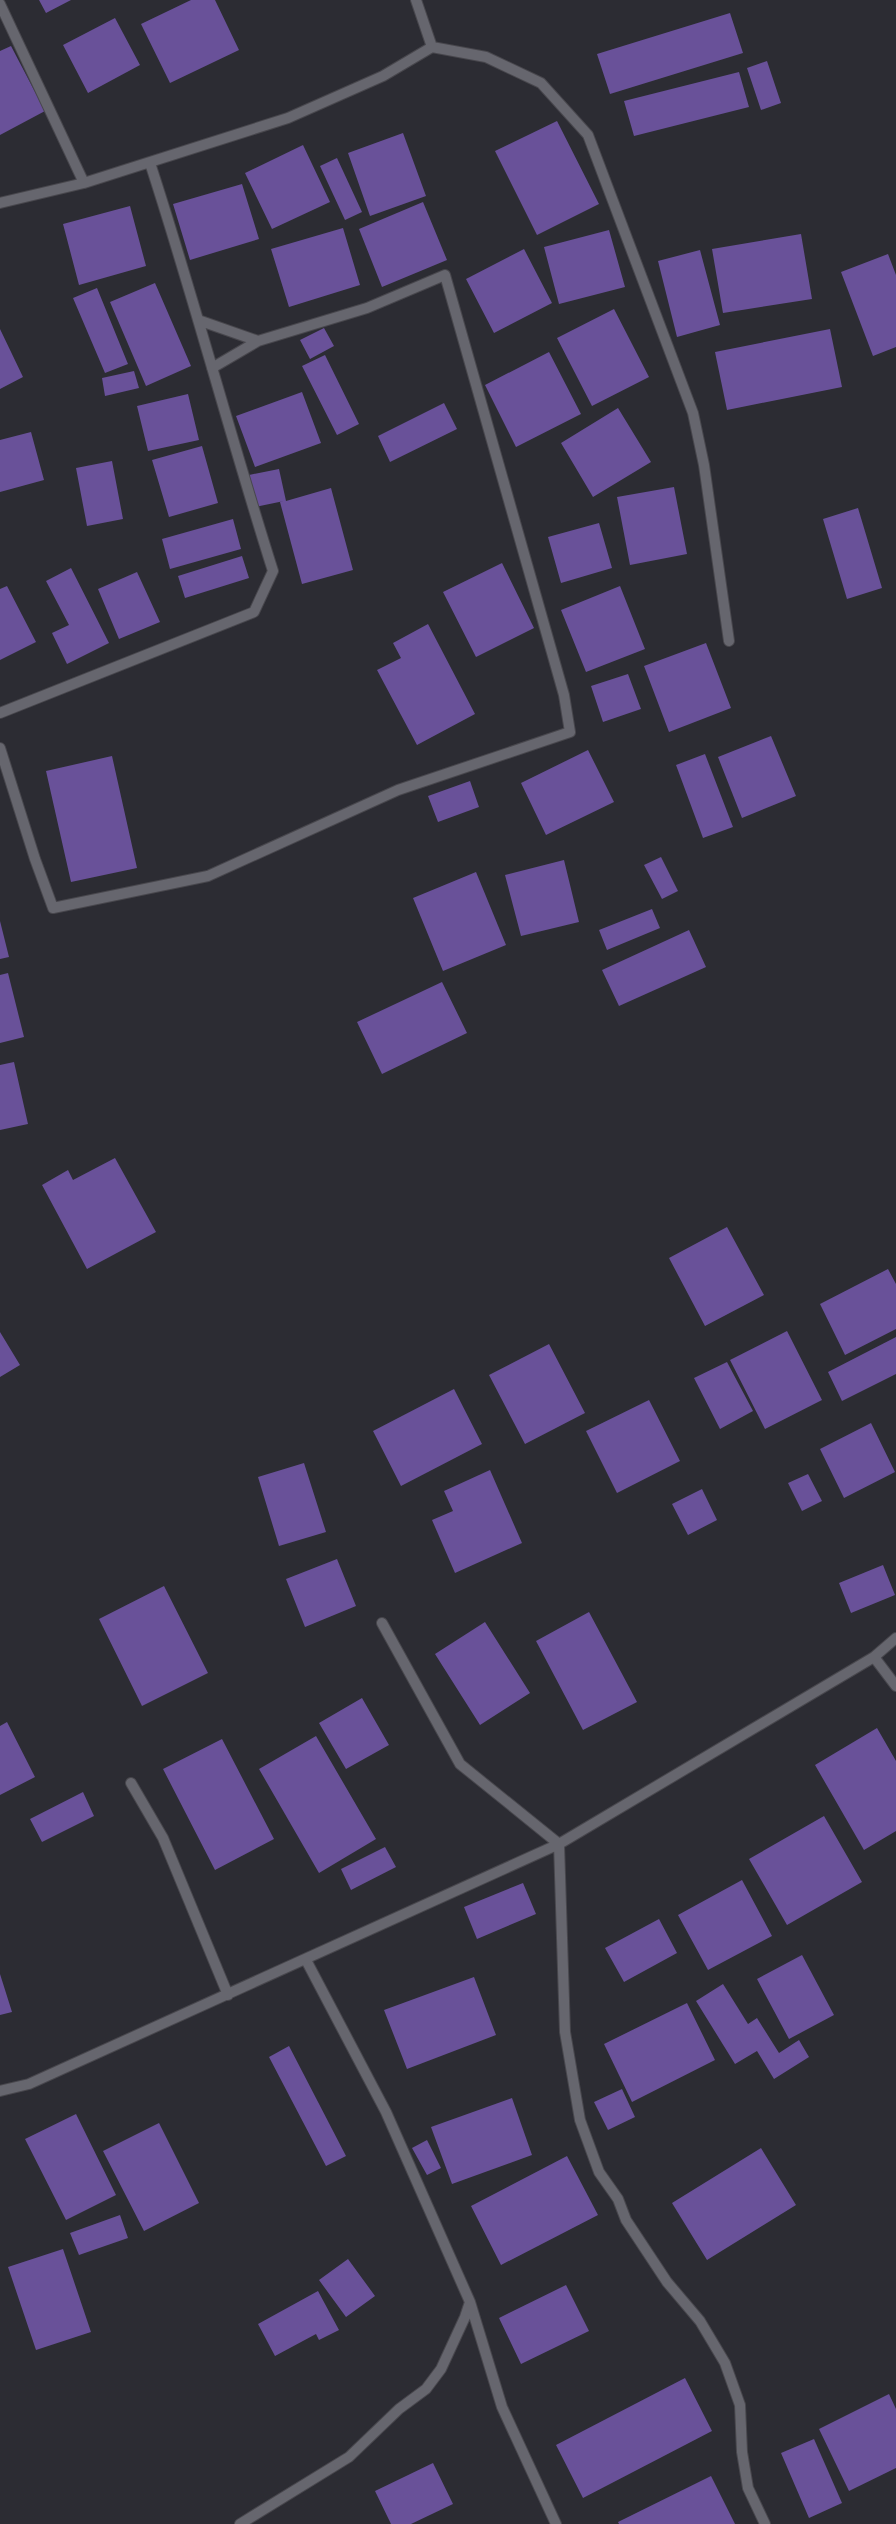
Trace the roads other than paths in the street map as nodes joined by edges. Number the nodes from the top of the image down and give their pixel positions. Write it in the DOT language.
graph roads {
  1 [pos="416,0"];
  2 [pos="0,4"];
  3 [pos="432,47"];
  4 [pos="150,163"];
  5 [pos="84,184"];
  6 [pos="0,203"];
  7 [pos="198,320"];
  8 [pos="258,341"];
  9 [pos="212,368"];
  10 [pos="729,641"];
  11 [pos="0,712"];
  12 [pos="0,748"];
  13 [pos="382,1623"];
  14 [pos="896,1638"];
  15 [pos="874,1657"];
  16 [pos="896,1686"];
  17 [pos="132,1783"];
  18 [pos="559,1844"];
  19 [pos="306,1960"];
  20 [pos="228,1995"];
  21 [pos="0,2090"];
  22 [pos="470,2302"];
  23 [pos="240,2524"];
  24 [pos="556,2524"];
  25 [pos="765,2524"];
  1 -- 3 [label="street"];
  2 -- 5 [label="street"];
  3 -- 4 [label="street"];
  3 -- 10 [label="street"];
  4 -- 5 [label="street"];
  4 -- 7 [label="street"];
  5 -- 6 [label="street"];
  7 -- 8 [label="street"];
  7 -- 9 [label="street"];
  8 -- 9 [label="street"];
  8 -- 12 [label="street"];
  9 -- 11 [label="street"];
  13 -- 18 [label="street"];
  14 -- 15 [label="street"];
  15 -- 16 [label="street"];
  15 -- 18 [label="street"];
  17 -- 20 [label="street"];
  18 -- 19 [label="street"];
  18 -- 25 [label="street"];
  19 -- 20 [label="street"];
  19 -- 22 [label="street"];
  20 -- 21 [label="street"];
  22 -- 23 [label="street"];
  22 -- 24 [label="street"];
}
